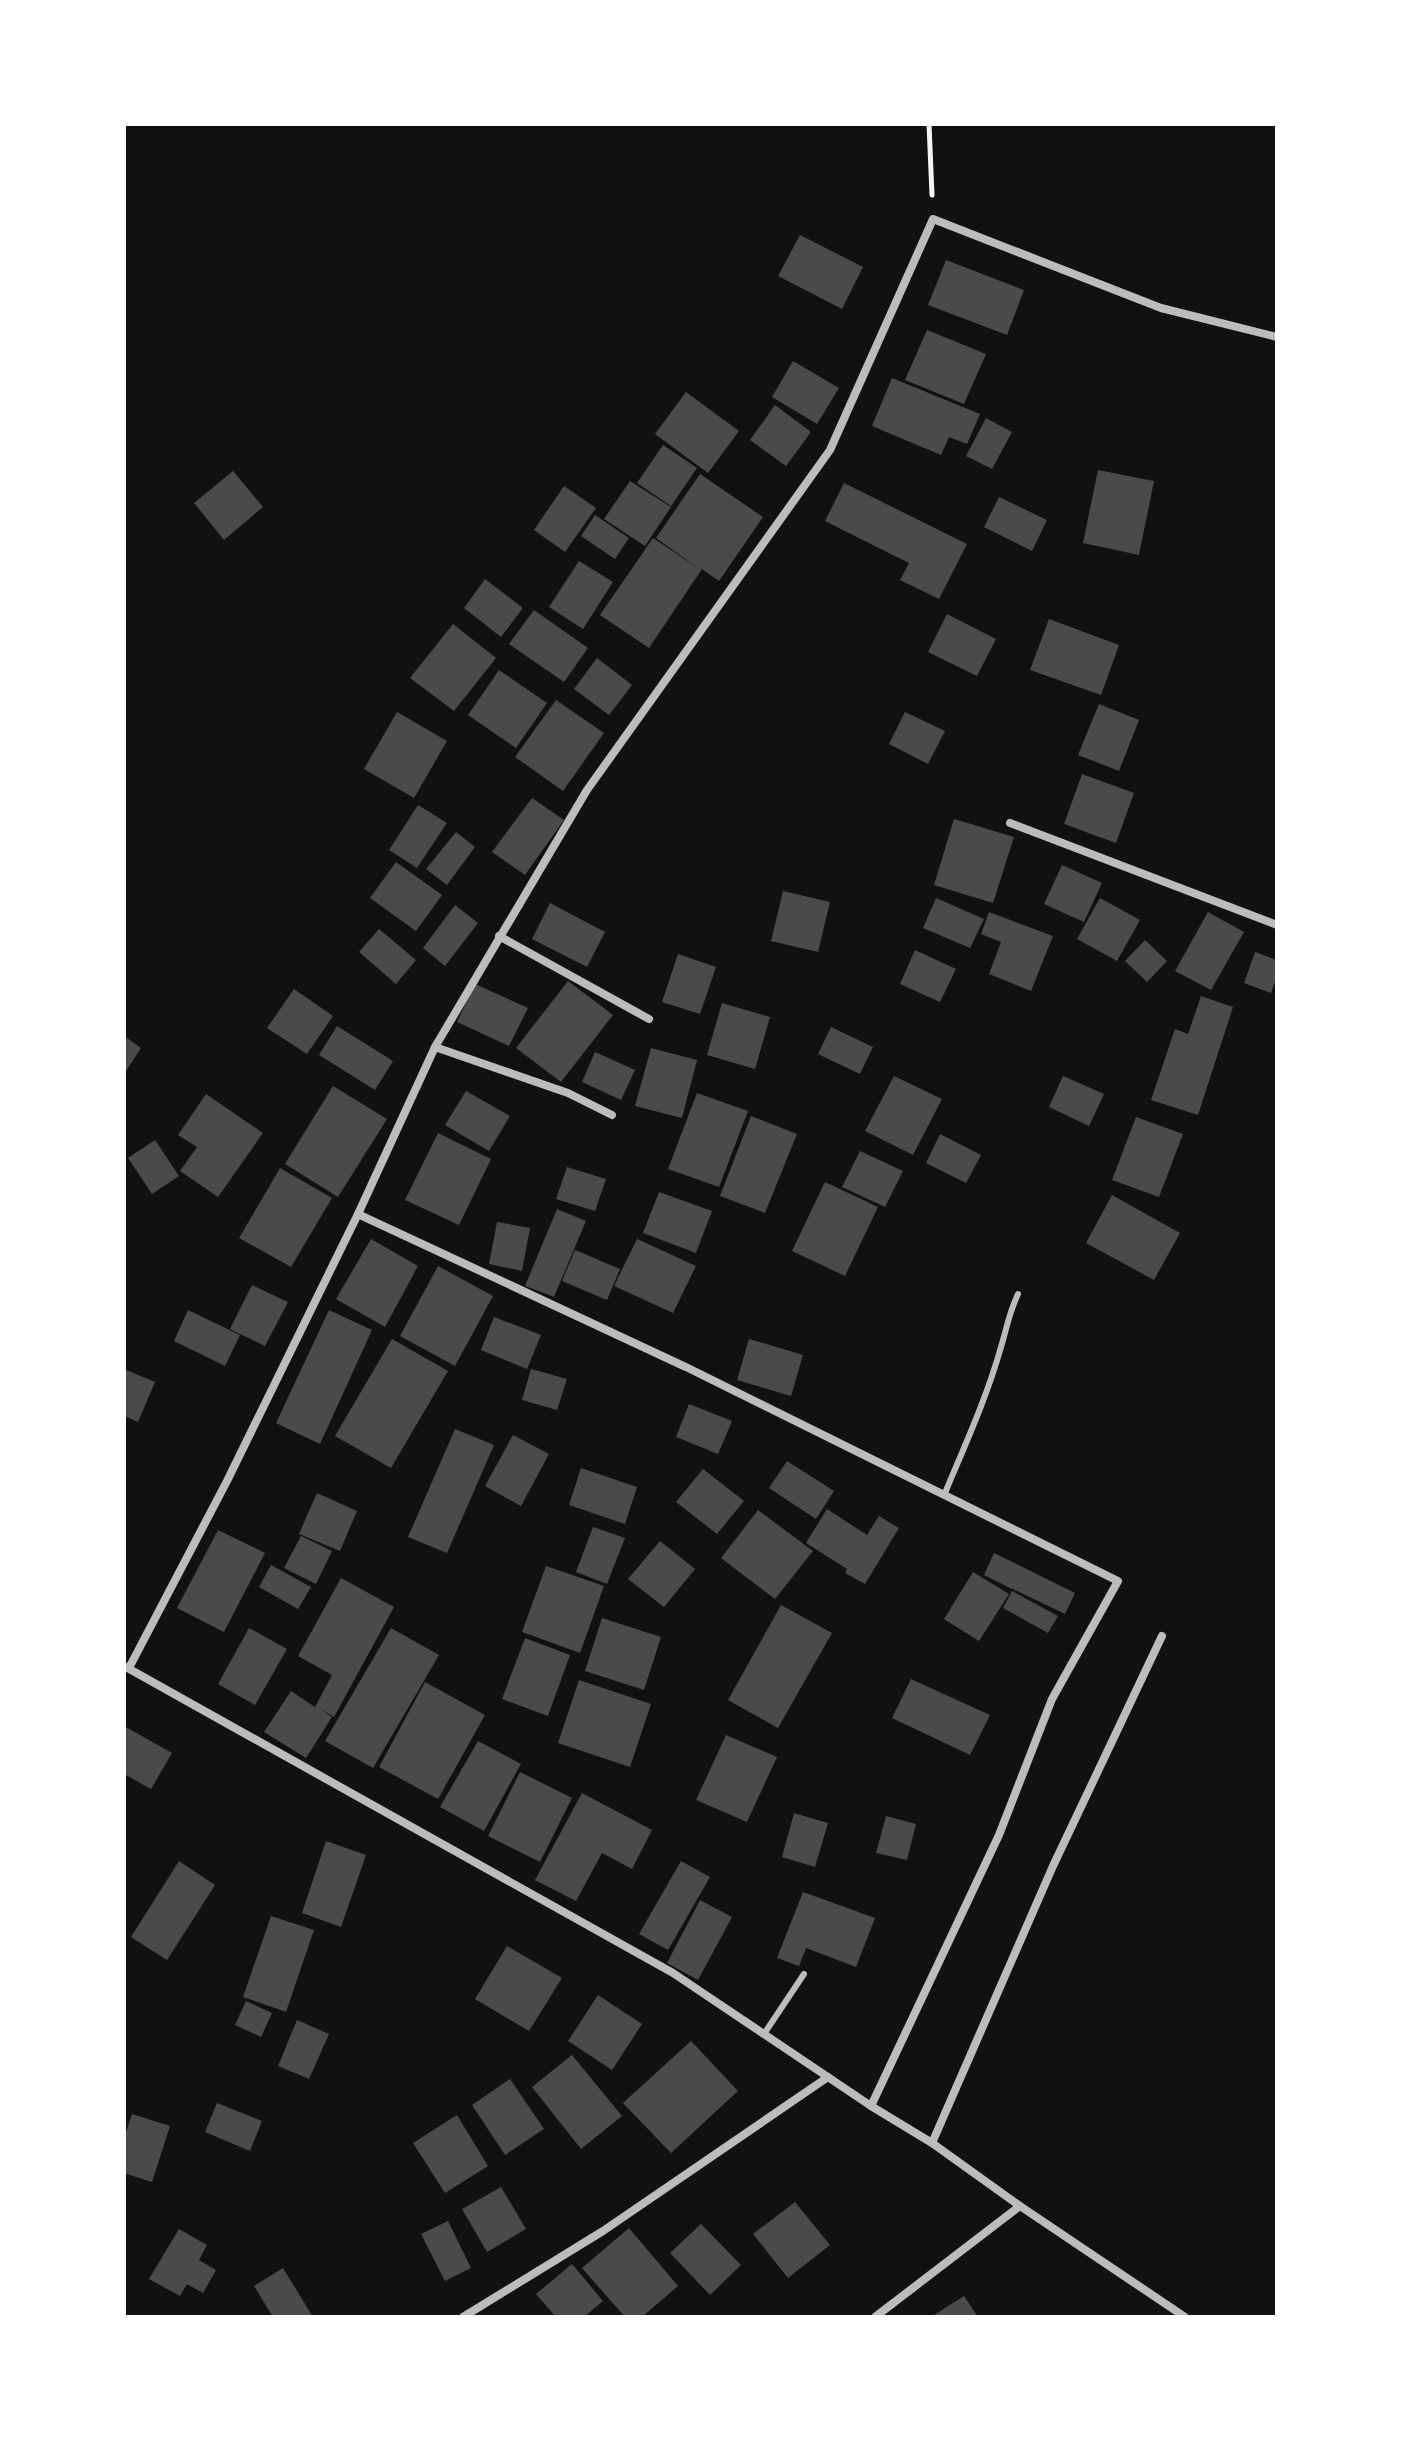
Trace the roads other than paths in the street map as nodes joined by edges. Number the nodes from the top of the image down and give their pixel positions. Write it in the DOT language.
graph roads {
  1 [pos="1277,337"];
  2 [pos="1010,823"];
  3 [pos="1277,925"];
  4 [pos="499,936"];
  5 [pos="649,1019"];
  6 [pos="435,1047"];
  7 [pos="612,1115"];
  8 [pos="358,1214"];
  9 [pos="1018,1294"];
  10 [pos="945,1493"];
  11 [pos="1162,1636"];
  12 [pos="127,1667"];
  13 [pos="804,1974"];
  14 [pos="764,2034"];
  15 [pos="828,2077"];
  16 [pos="871,2106"];
  17 [pos="932,2143"];
  18 [pos="1020,2206"];
  19 [pos="463,2317"];
  20 [pos="875,2317"];
  21 [pos="1185,2317"];
  1 -- 4 [label="street"];
  2 -- 3 [label="street"];
  4 -- 5 [label="street"];
  4 -- 6 [label="street"];
  6 -- 7 [label="street"];
  6 -- 8 [label="street"];
  8 -- 10 [label="street"];
  8 -- 12 [label="street"];
  9 -- 10 [label="lane"];
  10 -- 16 [label="street"];
  11 -- 17 [label="street"];
  12 -- 14 [label="street"];
  13 -- 14 [label="lane"];
  14 -- 15 [label="street"];
  15 -- 16 [label="street"];
  15 -- 19 [label="street"];
  16 -- 17 [label="street"];
  17 -- 18 [label="street"];
  18 -- 20 [label="street"];
  18 -- 21 [label="street"];
}
